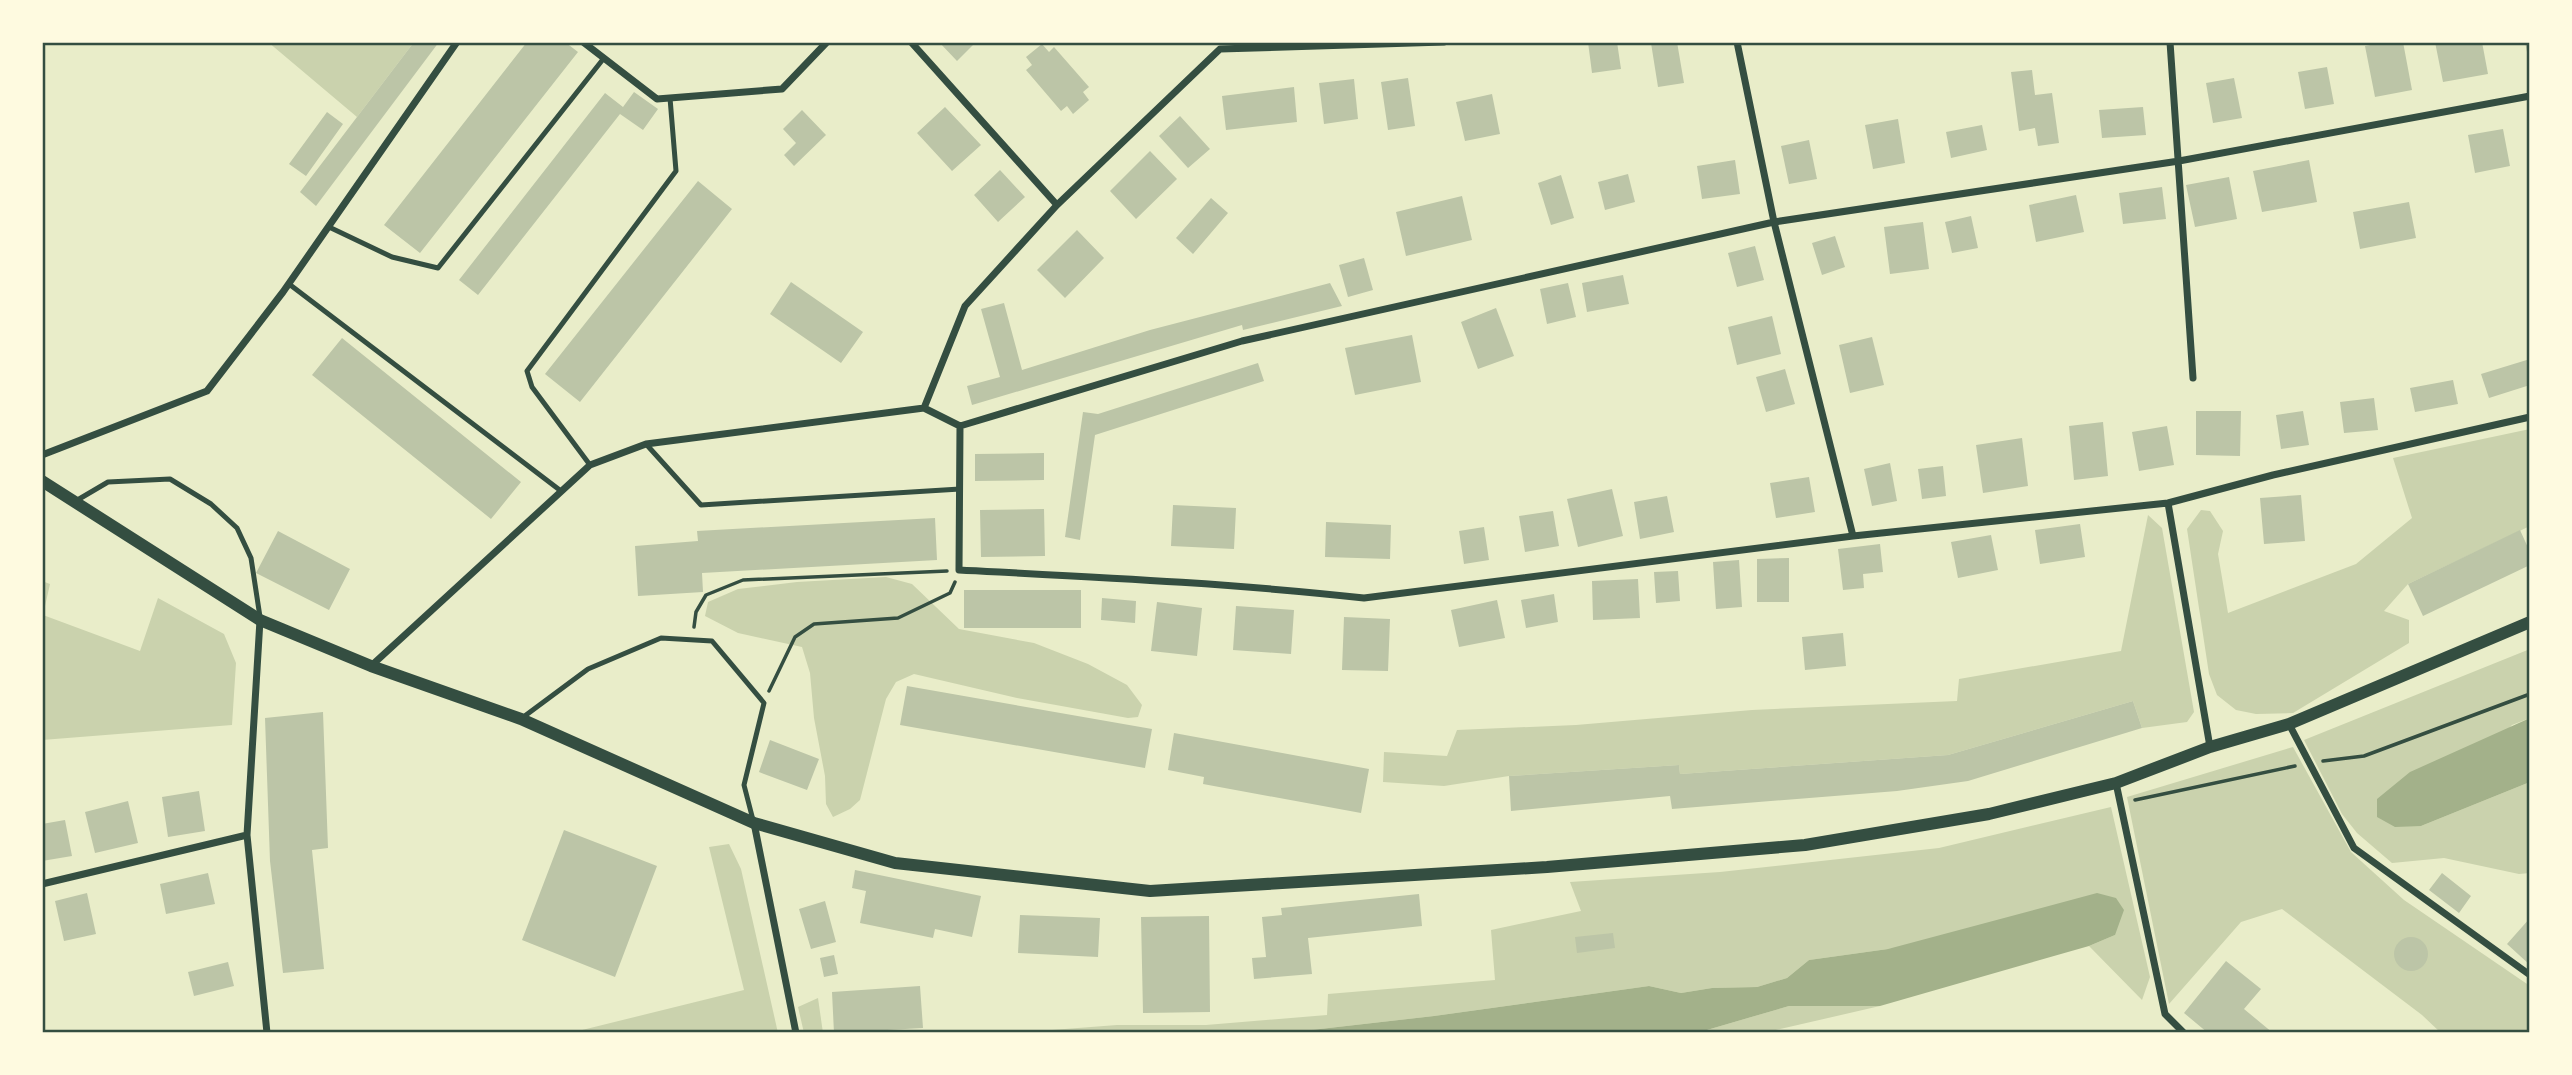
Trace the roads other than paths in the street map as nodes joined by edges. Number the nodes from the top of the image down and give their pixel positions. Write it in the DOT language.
graph roads {
  1 [pos="457,42"];
  2 [pos="583,42"];
  3 [pos="827,42"];
  4 [pos="911,42"];
  5 [pos="1444,42"];
  6 [pos="1737,42"];
  7 [pos="2170,42"];
  8 [pos="604,58"];
  9 [pos="2530,96"];
  10 [pos="670,98"];
  11 [pos="2179,161"];
  12 [pos="1057,205"];
  13 [pos="1774,222"];
  14 [pos="329,227"];
  15 [pos="289,284"];
  16 [pos="2193,378"];
  17 [pos="924,408"];
  18 [pos="2530,417"];
  19 [pos="960,426"];
  20 [pos="646,444"];
  21 [pos="42,455"];
  22 [pos="590,465"];
  23 [pos="42,481"];
  24 [pos="960,489"];
  25 [pos="561,491"];
  26 [pos="74,502"];
  27 [pos="2168,503"];
  28 [pos="1853,536"];
  29 [pos="260,620"];
  30 [pos="2530,622"];
  31 [pos="371,666"];
  32 [pos="521,719"];
  33 [pos="2289,724"];
  34 [pos="2210,747"];
  35 [pos="2116,783"];
  36 [pos="754,823"];
  37 [pos="247,835"];
  38 [pos="42,884"];
  39 [pos="2530,975"];
  40 [pos="267,1033"];
  41 [pos="796,1033"];
  42 [pos="2184,1033"];
  1 -- 14 [label="street"];
  2 -- 8 [label="street"];
  3 -- 10 [label="street"];
  4 -- 12 [label="street"];
  5 -- 12 [label="street"];
  6 -- 13 [label="street"];
  7 -- 11 [label="street"];
  8 -- 10 [label="street"];
  8 -- 14 [label="lane"];
  9 -- 11 [label="street"];
  10 -- 22 [label="lane"];
  11 -- 13 [label="street"];
  11 -- 16 [label="street"];
  12 -- 17 [label="street"];
  13 -- 19 [label="street"];
  13 -- 28 [label="street"];
  14 -- 15 [label="street"];
  15 -- 21 [label="street"];
  15 -- 25 [label="lane"];
  17 -- 19 [label="street"];
  17 -- 20 [label="street"];
  18 -- 27 [label="street"];
  19 -- 24 [label="street"];
  20 -- 22 [label="street"];
  20 -- 24 [label="lane"];
  22 -- 25 [label="street"];
  23 -- 26 [label="street"];
  24 -- 28 [label="street"];
  25 -- 31 [label="street"];
  26 -- 29 [label="street"];
  26 -- 29 [label="lane"];
  27 -- 28 [label="street"];
  27 -- 34 [label="street"];
  29 -- 31 [label="street"];
  29 -- 37 [label="street"];
  30 -- 33 [label="street"];
  31 -- 32 [label="street"];
  32 -- 36 [label="street"];
  32 -- 36 [label="lane"];
  33 -- 34 [label="street"];
  33 -- 39 [label="street"];
  34 -- 35 [label="street"];
  35 -- 36 [label="street"];
  35 -- 42 [label="street"];
  36 -- 41 [label="street"];
  37 -- 38 [label="street"];
  37 -- 40 [label="street"];
}
